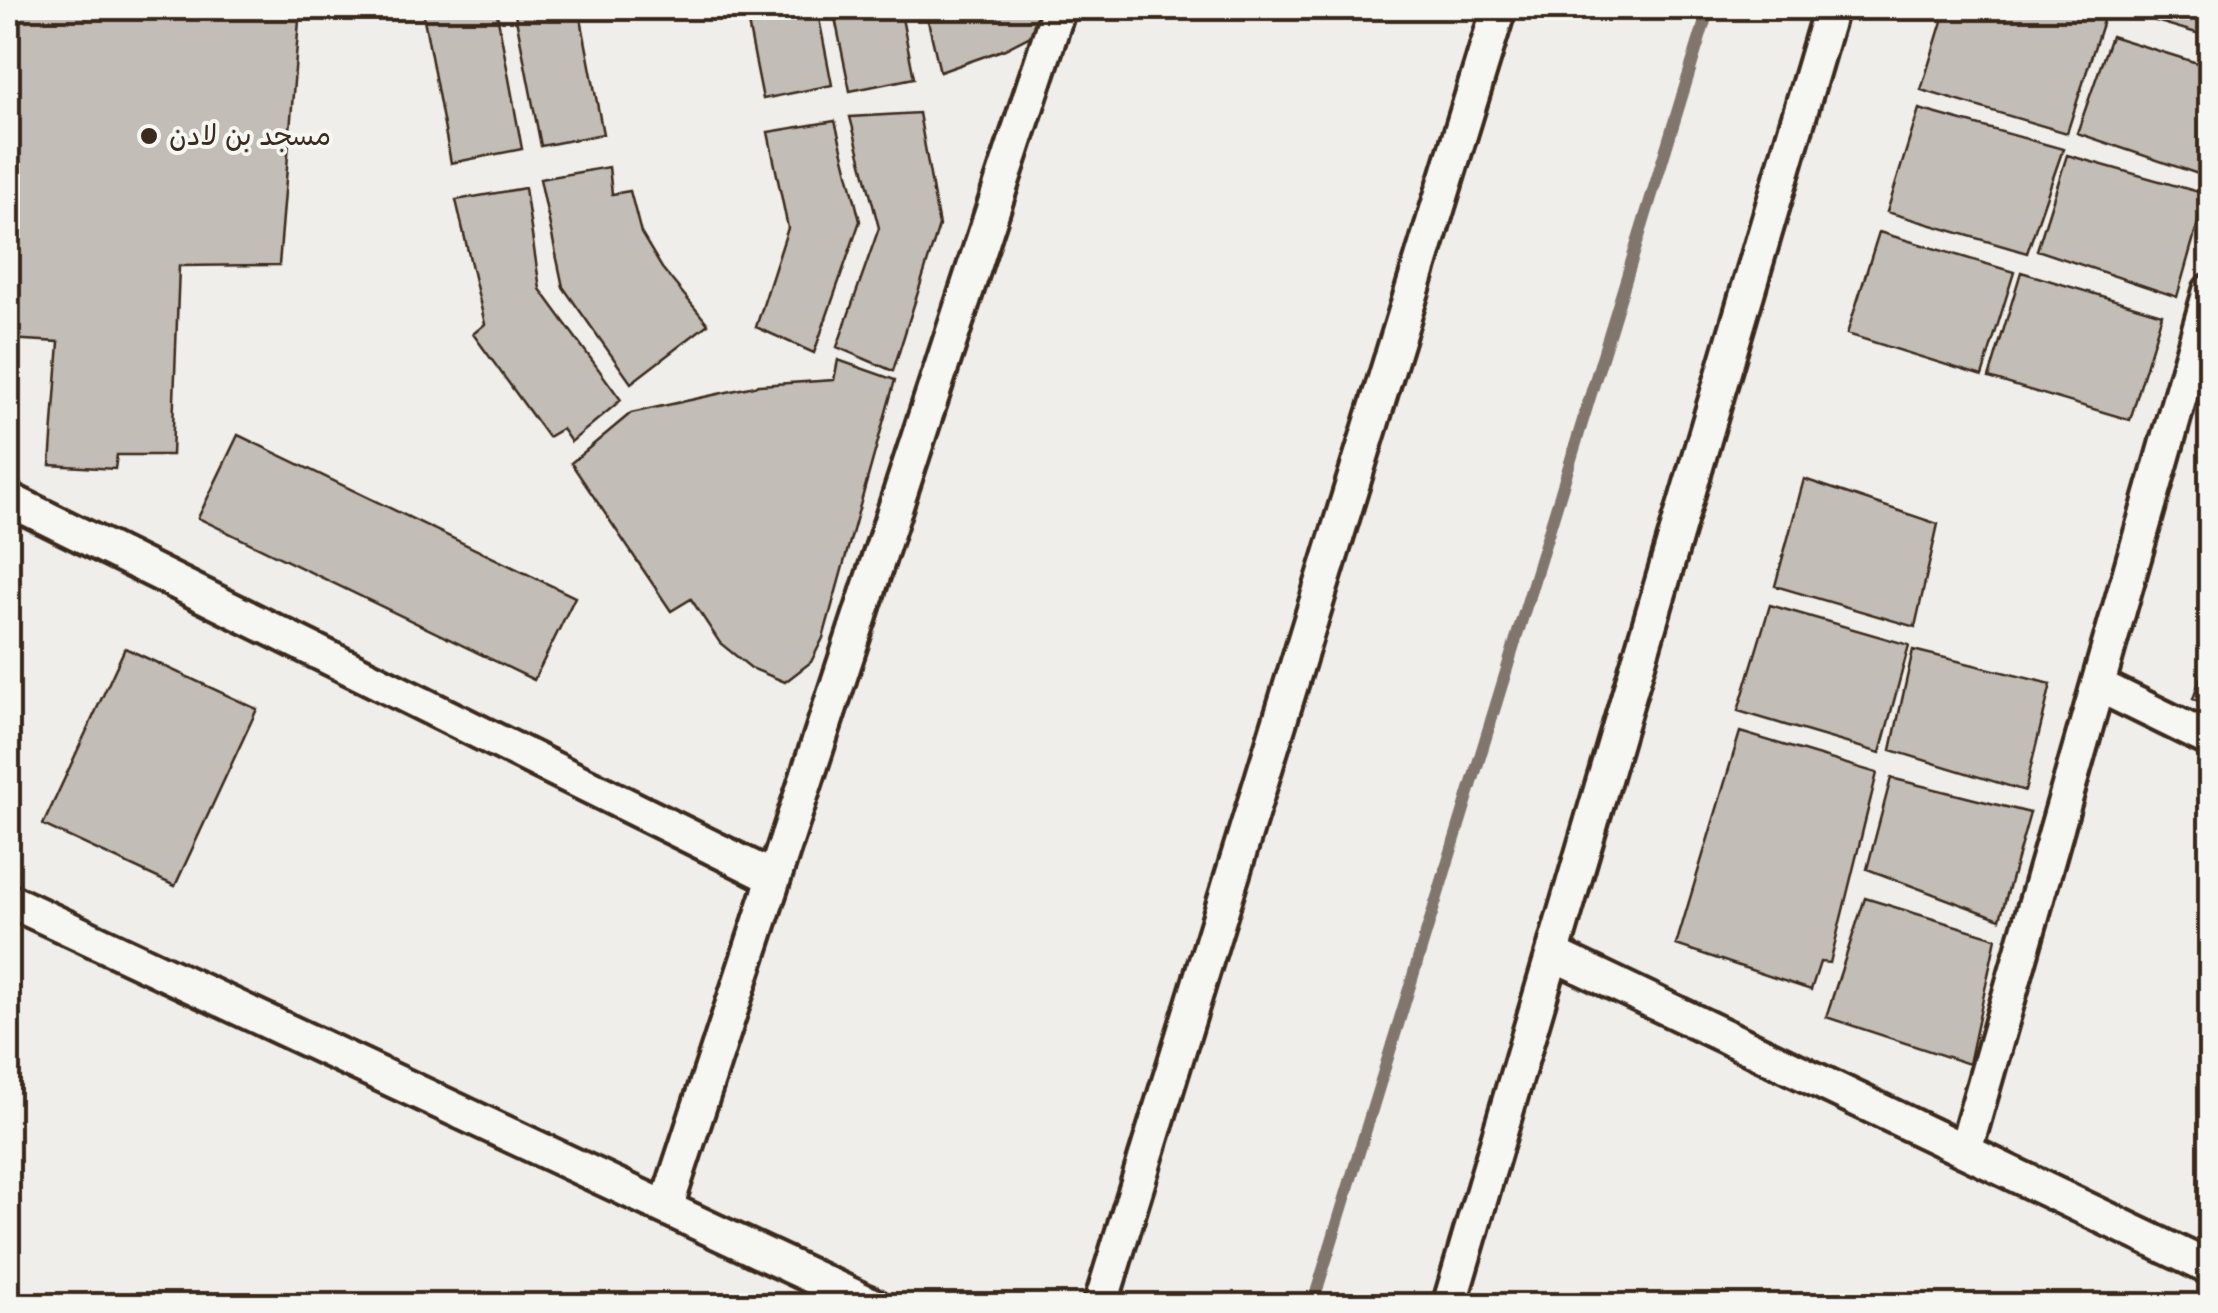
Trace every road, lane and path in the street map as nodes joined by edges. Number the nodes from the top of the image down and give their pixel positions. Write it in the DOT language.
graph roads {
  1 [pos="1058,8"];
  2 [pos="1500,8"];
  3 [pos="1831,8"];
  4 [pos="2210,291"];
  5 [pos="8,499"];
  6 [pos="2098,685"];
  7 [pos="2210,740"];
  8 [pos="774,878"];
  9 [pos="8,900"];
  10 [pos="1552,954"];
  11 [pos="1965,1151"];
  12 [pos="666,1208"];
  13 [pos="2210,1268"];
  14 [pos="875,1306"];
  15 [pos="1100,1306"];
  16 [pos="1450,1306"];
  1 -- 8 [label="street"];
  2 -- 15 [label="street"];
  3 -- 10 [label="street"];
  4 -- 6 [label="street"];
  5 -- 8 [label="street"];
  6 -- 7 [label="street"];
  6 -- 11 [label="street"];
  8 -- 12 [label="street"];
  9 -- 12 [label="street"];
  10 -- 11 [label="street"];
  10 -- 16 [label="street"];
  11 -- 13 [label="street"];
  12 -- 14 [label="street"];
}
